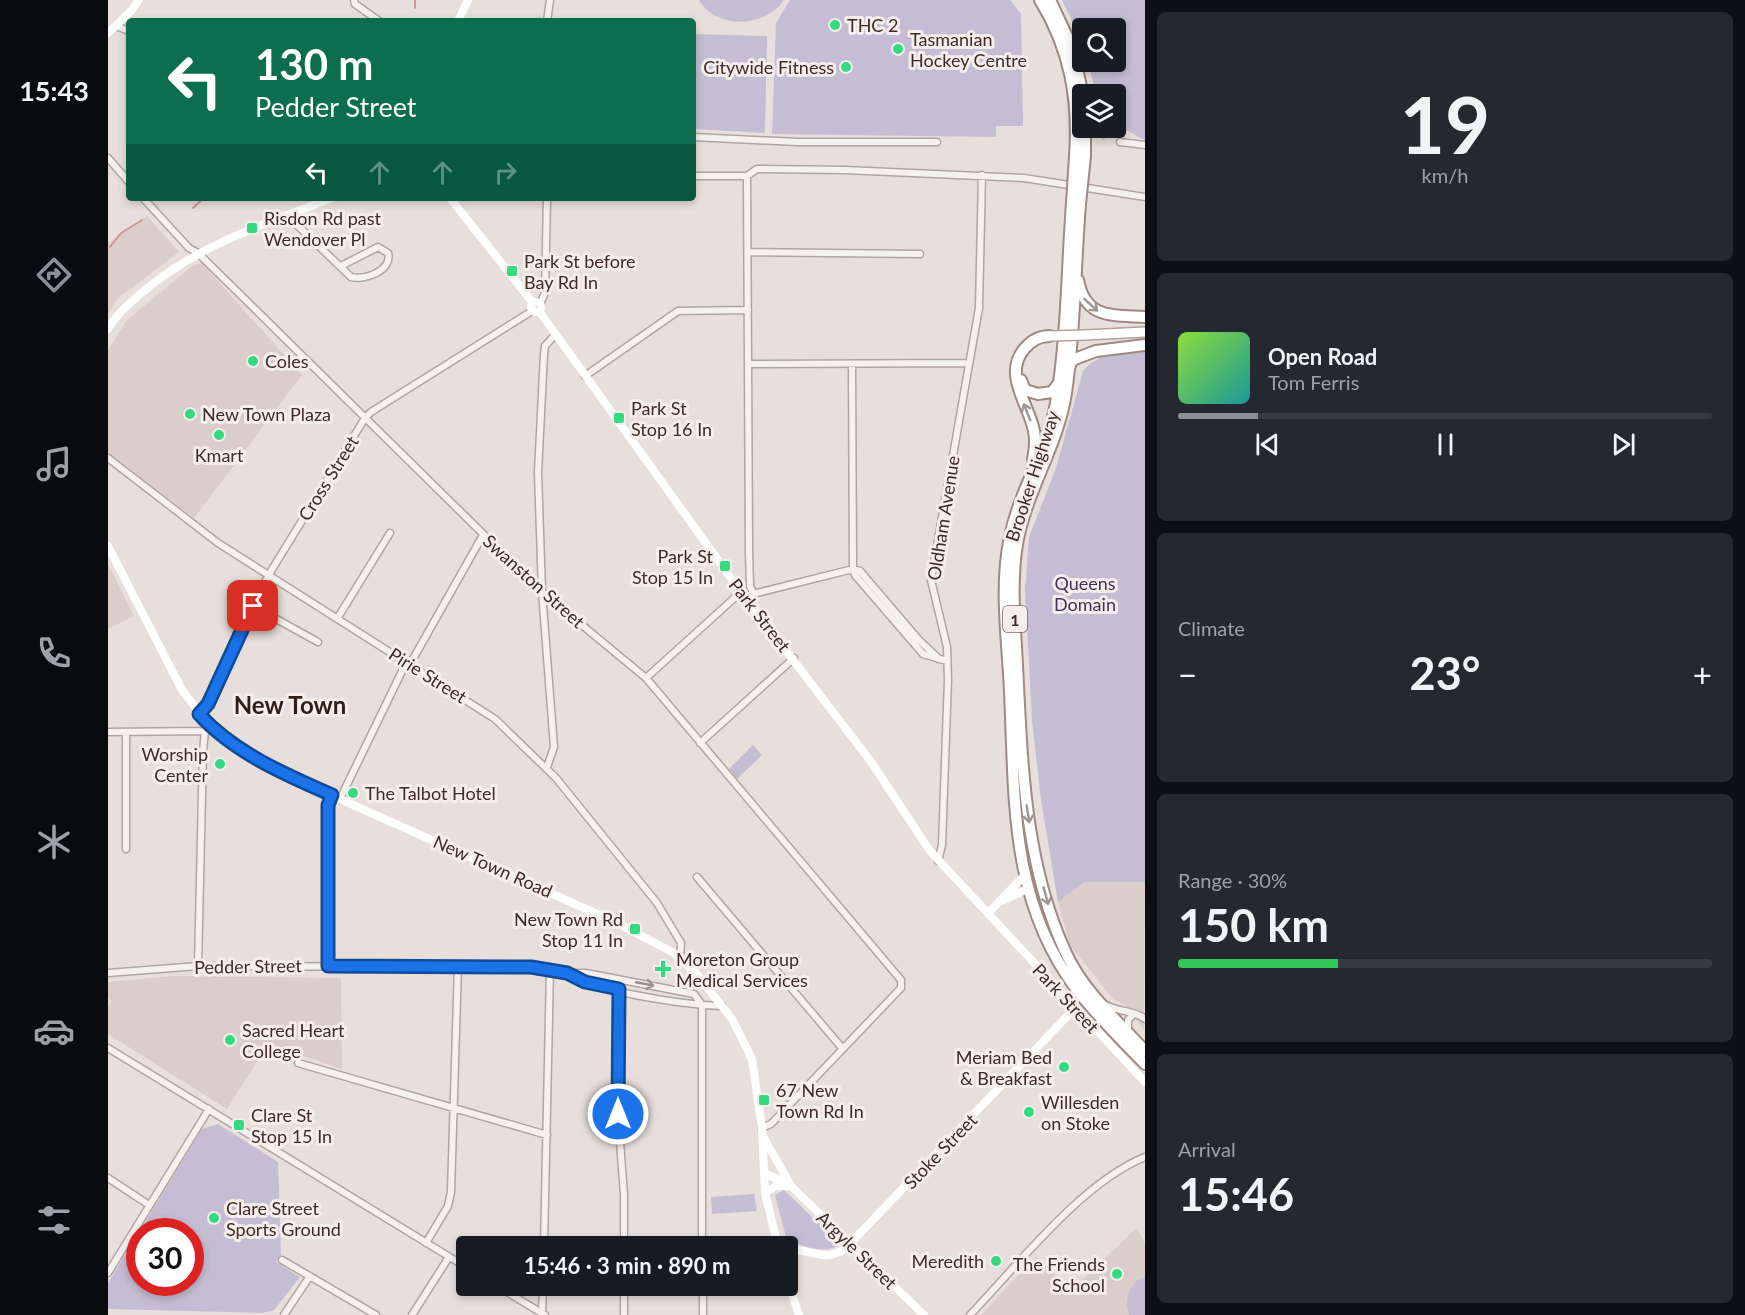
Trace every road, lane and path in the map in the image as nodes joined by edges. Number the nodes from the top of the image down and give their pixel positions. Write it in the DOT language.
graph roads {
  1 [pos="139,0"];
  2 [pos="354,0"];
  3 [pos="468,0"];
  4 [pos="550,0"];
  5 [pos="1040,0"];
  6 [pos="1050,0"];
  7 [pos="376,18"];
  8 [pos="459,18"];
  9 [pos="547,18"];
  10 [pos="116,26"];
  11 [pos="126,30"];
  12 [pos="108,33"];
  13 [pos="1081,84"];
  14 [pos="696,136"];
  15 [pos="1083,138"];
  16 [pos="938,142"];
  17 [pos="1120,142"];
  18 [pos="1145,145"];
  19 [pos="1080,156"];
  20 [pos="108,158"];
  21 [pos="982,175"];
  22 [pos="696,176"];
  23 [pos="747,176"];
  24 [pos="126,179"];
  25 [pos="1145,197"];
  26 [pos="146,201"];
  27 [pos="324,201"];
  28 [pos="452,201"];
  29 [pos="547,201"];
  30 [pos="1076,203"];
  31 [pos="291,214"];
  32 [pos="748,252"];
  33 [pos="1076,252"];
  34 [pos="198,253"];
  35 [pos="920,254"];
  36 [pos="341,266"];
  37 [pos="536,307"];
  38 [pos="748,310"];
  39 [pos="1145,316"];
  40 [pos="108,328"];
  41 [pos="1145,332"];
  42 [pos="555,335"];
  43 [pos="1050,336"];
  44 [pos="1145,345"];
  45 [pos="748,363"];
  46 [pos="969,363"];
  47 [pos="852,364"];
  48 [pos="1067,374"];
  49 [pos="585,376"];
  50 [pos="1058,384"];
  51 [pos="365,418"];
  52 [pos="108,458"];
  53 [pos="1025,488"];
  54 [pos="390,533"];
  55 [pos="483,535"];
  56 [pos="108,546"];
  57 [pos="853,569"];
  58 [pos="268,576"];
  59 [pos="542,592"];
  60 [pos="746,593"];
  61 [pos="253,606"];
  62 [pos="337,619"];
  63 [pos="318,642"];
  64 [pos="794,658"];
  65 [pos="943,660"];
  66 [pos="408,662"];
  67 [pos="646,678"];
  68 [pos="199,714"];
  69 [pos="208,729"];
  70 [pos="108,732"];
  71 [pos="126,732"];
  72 [pos="700,743"];
  73 [pos="547,767"];
  74 [pos="332,795"];
  75 [pos="340,799"];
  76 [pos="1032,839"];
  77 [pos="126,849"];
  78 [pos="938,861"];
  79 [pos="1024,876"];
  80 [pos="697,877"];
  81 [pos="1027,889"];
  82 [pos="1012,896"];
  83 [pos="999,902"];
  84 [pos="1032,906"];
  85 [pos="988,912"];
  86 [pos="680,957"];
  87 [pos="198,966"];
  88 [pos="328,966"];
  89 [pos="458,966"];
  90 [pos="550,969"];
  91 [pos="108,973"];
  92 [pos="567,973"];
  93 [pos="619,989"];
  94 [pos="1100,1002"];
  95 [pos="702,1005"];
  96 [pos="723,1006"];
  97 [pos="1074,1009"];
  98 [pos="1134,1014"];
  99 [pos="1145,1019"];
  100 [pos="1128,1032"];
  101 [pos="108,1048"];
  102 [pos="842,1048"];
  103 [pos="1145,1051"];
  104 [pos="298,1063"];
  105 [pos="1145,1064"];
  106 [pos="1145,1082"];
  107 [pos="209,1109"];
  108 [pos="455,1110"];
  109 [pos="763,1132"];
  110 [pos="547,1135"];
  111 [pos="1145,1157"];
  112 [pos="764,1173"];
  113 [pos="108,1178"];
  114 [pos="791,1186"];
  115 [pos="765,1193"];
  116 [pos="149,1205"];
  117 [pos="544,1236"];
  118 [pos="624,1236"];
  119 [pos="702,1236"];
  120 [pos="776,1236"];
  121 [pos="426,1243"];
  122 [pos="849,1246"];
  123 [pos="798,1252"];
  124 [pos="449,1257"];
  125 [pos="282,1260"];
  126 [pos="456,1261"];
  127 [pos="108,1273"];
  128 [pos="310,1276"];
  129 [pos="514,1296"];
  130 [pos="543,1296"];
  131 [pos="624,1296"];
  132 [pos="703,1296"];
  133 [pos="793,1296"];
  134 [pos="544,1314"];
  135 [pos="284,1315"];
  136 [pos="376,1315"];
  137 [pos="412,1315"];
  138 [pos="624,1315"];
  139 [pos="703,1315"];
  140 [pos="799,1315"];
  141 [pos="924,1315"];
  142 [pos="970,1315"];
  1 -- 10 [label="street"];
  2 -- 7 [label="street"];
  3 -- 8 [label="street"];
  4 -- 9 [label="street"];
  5 -- 19 [label="highway, Brooker Highway / 1"];
  6 -- 13 [label="highway"];
  10 -- 11 [label="street"];
  10 -- 12 [label="street"];
  14 -- 16 [label="street"];
  15 -- 19 [label="highway, 1"];
  17 -- 18 [label="street"];
  19 -- 30 [label="highway, Brooker Highway / 1, bridge"];
  20 -- 24 [label="street"];
  21 -- 23 [label="street"];
  21 -- 25 [label="street"];
  21 -- 46 [label="street, Oldham Avenue"];
  22 -- 23 [label="street"];
  23 -- 32 [label="street"];
  26 -- 34 [label="street, Swanston Street"];
  27 -- 31 [label="street"];
  28 -- 37 [label="street, Park Street"];
  29 -- 37 [label="street"];
  30 -- 33 [label="highway, Brooker Highway / 1"];
  30 -- 50 [label="highway, Brooker Highway / 1"];
  31 -- 34 [label="street"];
  31 -- 36 [label="street"];
  32 -- 35 [label="street"];
  32 -- 38 [label="street"];
  33 -- 39 [label="highway, one-way"];
  33 -- 48 [label="highway, Brooker Highway / 1"];
  34 -- 40 [label="street"];
  34 -- 51 [label="street, Swanston Street"];
  36 -- 36 [label="street"];
  37 -- 42 [label="street, Park Street"];
  37 -- 51 [label="street, Cross Street"];
  38 -- 45 [label="street"];
  38 -- 49 [label="street"];
  41 -- 43 [label="main road, bridge"];
  42 -- 49 [label="street, Park Street"];
  42 -- 59 [label="street"];
  43 -- 50 [label="highway"];
  53 -- 43 [label="highway, one-way"];
  44 -- 48 [label="highway"];
  45 -- 47 [label="street"];
  45 -- 60 [label="street"];
  46 -- 47 [label="street"];
  46 -- 65 [label="street, Oldham Avenue"];
  47 -- 57 [label="street"];
  48 -- 76 [label="highway, Brooker Highway / 1, one-way"];
  49 -- 60 [label="street, Park Street"];
  50 -- 53 [label="highway, Brooker Highway / 1"];
  51 -- 55 [label="street, Swanston Street"];
  51 -- 58 [label="street, Cross Street"];
  52 -- 58 [label="street, Pirie Street"];
  53 -- 79 [label="highway, Brooker Highway / 1"];
  54 -- 62 [label="street"];
  55 -- 59 [label="street, Swanston Street"];
  55 -- 66 [label="street"];
  56 -- 68 [label="street, New Town Road"];
  57 -- 60 [label="street"];
  57 -- 65 [label="street"];
  58 -- 61 [label="street, Cross Street"];
  58 -- 62 [label="street, Pirie Street"];
  59 -- 67 [label="street, Swanston Street"];
  59 -- 73 [label="street"];
  60 -- 64 [label="street, Park Street"];
  60 -- 67 [label="street"];
  61 -- 63 [label="street"];
  61 -- 68 [label="street, Cross Street"];
  62 -- 66 [label="street, Pirie Street"];
  64 -- 72 [label="street"];
  64 -- 78 [label="street, Park Street"];
  65 -- 78 [label="street, Oldham Avenue"];
  66 -- 73 [label="street, Pirie Street"];
  66 -- 75 [label="street"];
  67 -- 72 [label="street, Swanston Street"];
  68 -- 69 [label="street, New Town Road"];
  69 -- 71 [label="street"];
  69 -- 74 [label="street, New Town Road"];
  69 -- 87 [label="street"];
  70 -- 71 [label="street"];
  71 -- 77 [label="street"];
  72 -- 102 [label="street, Swanston Street"];
  73 -- 86 [label="street, Pirie Street"];
  74 -- 75 [label="street, New Town Road"];
  74 -- 88 [label="street"];
  75 -- 86 [label="street, New Town Road"];
  76 -- 81 [label="highway"];
  76 -- 94 [label="highway, Brooker Highway / 1, one-way"];
  78 -- 85 [label="street, Park Street"];
  79 -- 81 [label="highway, Brooker Highway / 1"];
  79 -- 83 [label="street"];
  80 -- 102 [label="street"];
  81 -- 82 [label="street"];
  81 -- 84 [label="highway, Brooker Highway / 1"];
  82 -- 83 [label="street"];
  82 -- 84 [label="street"];
  83 -- 85 [label="street"];
  84 -- 105 [label="highway, Brooker Highway / 1"];
  85 -- 97 [label="street, Park Street"];
  86 -- 96 [label="street, New Town Road"];
  87 -- 88 [label="street, Pedder Street"];
  87 -- 91 [label="street, Pedder Street"];
  88 -- 89 [label="street, Pedder Street"];
  89 -- 90 [label="street, Pedder Street"];
  89 -- 108 [label="street"];
  90 -- 92 [label="street, Pedder Street"];
  90 -- 110 [label="street"];
  92 -- 93 [label="street, Pedder Street"];
  92 -- 95 [label="street, Pedder Street, one-way"];
  93 -- 95 [label="street, Pedder Street"];
  93 -- 118 [label="street"];
  94 -- 98 [label="street"];
  94 -- 100 [label="highway, Brooker Highway / 1"];
  95 -- 96 [label="street, Pedder Street"];
  95 -- 119 [label="street"];
  96 -- 109 [label="street, New Town Road"];
  97 -- 106 [label="street, Park Street"];
  97 -- 122 [label="street, Stoke Street"];
  98 -- 99 [label="street"];
  98 -- 100 [label="street"];
  100 -- 103 [label="highway, Brooker Highway / 1"];
  101 -- 107 [label="street"];
  102 -- 109 [label="street"];
  104 -- 108 [label="street"];
  107 -- 116 [label="street"];
  107 -- 121 [label="street"];
  108 -- 110 [label="street"];
  108 -- 121 [label="street"];
  109 -- 112 [label="street, New Town Road"];
  109 -- 114 [label="street, Argyle Street"];
  110 -- 117 [label="street"];
  111 -- 142 [label="street"];
  112 -- 114 [label="street, Argyle Street"];
  112 -- 115 [label="street, New Town Road"];
  113 -- 116 [label="street"];
  114 -- 115 [label="street"];
  114 -- 122 [label="street, Argyle Street"];
  115 -- 120 [label="street, New Town Road"];
  116 -- 127 [label="street"];
  121 -- 124 [label="street"];
  122 -- 123 [label="street"];
  122 -- 141 [label="street, Argyle Street"];
  124 -- 126 [label="street"];
  124 -- 137 [label="street"];
  125 -- 128 [label="street"];
  128 -- 135 [label="street"];
  128 -- 136 [label="street"];
  129 -- 134 [label="street"];
  130 -- 134 [label="street"];
  131 -- 138 [label="street"];
  132 -- 139 [label="street"];
  133 -- 140 [label="street"];
}
